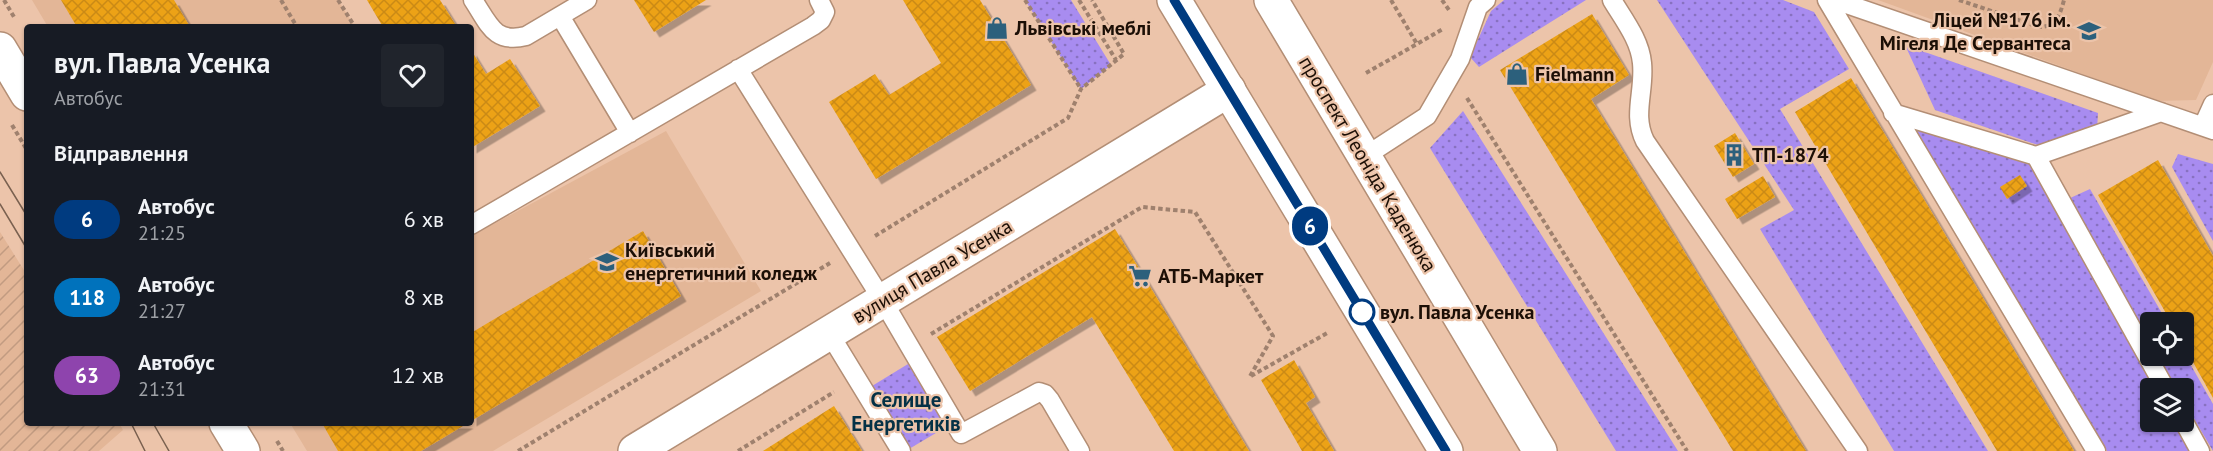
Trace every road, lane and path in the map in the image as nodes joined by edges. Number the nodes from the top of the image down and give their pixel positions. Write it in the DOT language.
graph roads {
  1 [pos="280,0"];
  2 [pos="338,0"];
  3 [pos="473,0"];
  4 [pos="587,0"];
  5 [pos="819,0"];
  6 [pos="1025,0"];
  7 [pos="1079,0"];
  8 [pos="1092,0"];
  9 [pos="1174,0"];
  10 [pos="1271,0"];
  11 [pos="1391,0"];
  12 [pos="1486,0"];
  13 [pos="1612,0"];
  14 [pos="1827,0"];
  15 [pos="1835,0"];
  16 [pos="1959,0"];
  17 [pos="2064,0"];
  18 [pos="560,16"];
  19 [pos="295,24"];
  20 [pos="353,24"];
  21 [pos="1446,27"];
  22 [pos="1417,44"];
  23 [pos="0,49"];
  24 [pos="1116,60"];
  25 [pos="738,69"];
  26 [pos="1366,73"];
  27 [pos="1451,73"];
  28 [pos="24,89"];
  29 [pos="1081,89"];
  30 [pos="1229,90"];
  31 [pos="2213,104"];
  32 [pos="2161,112"];
  33 [pos="1893,113"];
  34 [pos="2208,128"];
  35 [pos="630,133"];
  36 [pos="2036,156"];
  37 [pos="1364,157"];
  38 [pos="474,223"];
  39 [pos="852,250"];
  40 [pos="883,301"];
  41 [pos="1329,332"];
  42 [pos="830,333"];
  43 [pos="910,346"];
  44 [pos="857,378"];
  45 [pos="2159,378"];
  46 [pos="228,426"];
  47 [pos="2190,432"];
  48 [pos="243,451"];
  49 [pos="518,451"];
  50 [pos="635,451"];
  51 [pos="738,451"];
  52 [pos="901,451"];
  53 [pos="1080,451"];
  54 [pos="1446,451"];
  55 [pos="1540,451"];
  56 [pos="1687,451"];
  57 [pos="1858,451"];
  58 [pos="2096,451"];
  59 [pos="2200,451"];
  1 -- 19 [label="path"];
  2 -- 20 [label="path"];
  3 -- 18 [label="lane"];
  4 -- 18 [label="lane"];
  5 -- 25 [label="lane"];
  6 -- 29 [label="path"];
  7 -- 24 [label="path"];
  8 -- 24 [label="path"];
  9 -- 30 [label="main road"];
  10 -- 37 [label="main road, проспект Леоніда Каденюка"];
  11 -- 22 [label="path"];
  12 -- 27 [label="lane"];
  13 -- 57 [label="lane"];
  14 -- 33 [label="lane"];
  15 -- 32 [label="lane"];
  16 -- 17 [label="path"];
  18 -- 35 [label="lane"];
  21 -- 22 [label="path"];
  22 -- 26 [label="path"];
  23 -- 28 [label="main road"];
  24 -- 29 [label="path"];
  25 -- 35 [label="lane"];
  25 -- 39 [label="lane"];
  27 -- 37 [label="lane"];
  27 -- 56 [label="path"];
  29 -- 39 [label="path"];
  30 -- 40 [label="main road, вулиця Павла Усенка"];
  30 -- 54 [label="main road"];
  31 -- 34 [label="lane"];
  32 -- 34 [label="lane"];
  32 -- 36 [label="lane"];
  33 -- 36 [label="lane"];
  33 -- 58 [label="lane"];
  35 -- 38 [label="lane"];
  36 -- 45 [label="lane"];
  37 -- 55 [label="main road, проспект Леоніда Каденюка"];
  39 -- 40 [label="lane"];
  39 -- 49 [label="path"];
  40 -- 42 [label="main road, вулиця Павла Усенка"];
  40 -- 43 [label="lane"];
  41 -- 43 [label="path"];
  42 -- 44 [label="lane"];
  42 -- 50 [label="main road, вулиця Павла Усенка"];
  43 -- 53 [label="lane"];
  44 -- 51 [label="path"];
  44 -- 52 [label="lane"];
  46 -- 48 [label="main road"];
  47 -- 59 [label="lane"];
}
